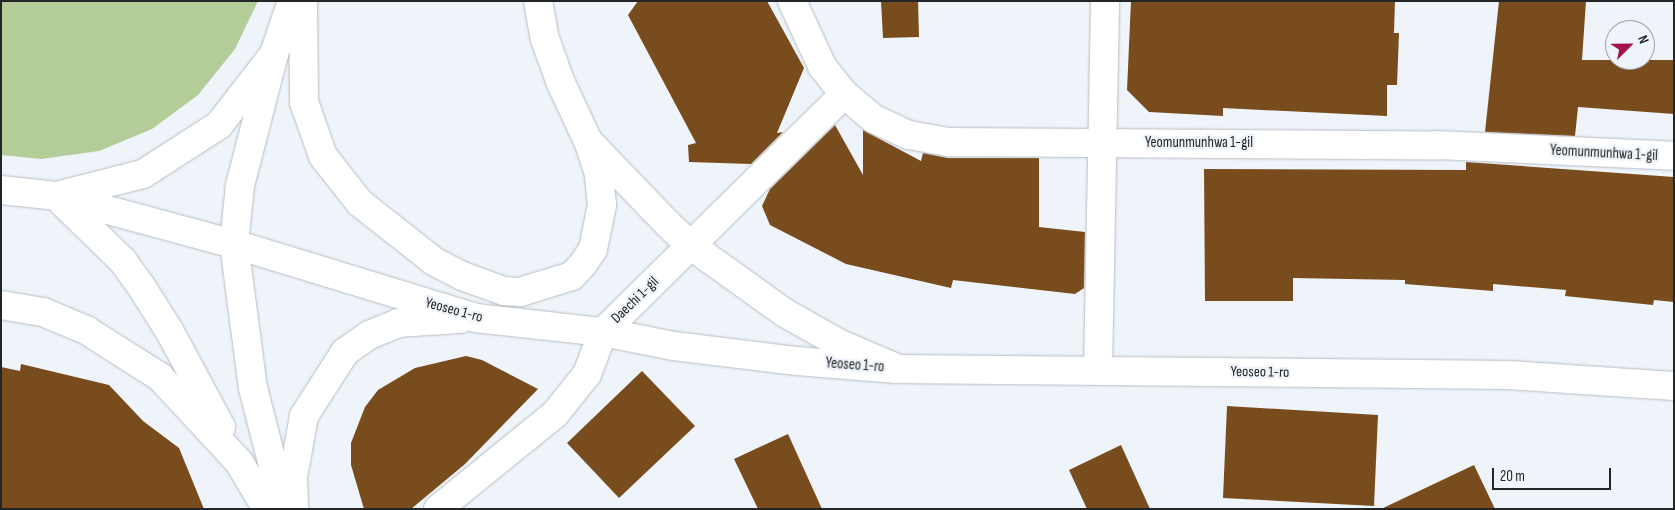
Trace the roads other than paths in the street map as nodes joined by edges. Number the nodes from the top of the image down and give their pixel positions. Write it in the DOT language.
graph roads {
  1 [pos="292,1"];
  2 [pos="303,1"];
  3 [pos="538,1"];
  4 [pos="792,1"];
  5 [pos="1105,1"];
  6 [pos="274,54"];
  7 [pos="844,94"];
  8 [pos="588,141"];
  9 [pos="1102,142"];
  10 [pos="1674,156"];
  11 [pos="1,190"];
  12 [pos="56,196"];
  13 [pos="234,244"];
  14 [pos="690,245"];
  15 [pos="1,305"];
  16 [pos="476,318"];
  17 [pos="602,332"];
  18 [pos="897,369"];
  19 [pos="1098,370"];
  20 [pos="1674,386"];
  21 [pos="238,462"];
  22 [pos="267,509"];
  23 [pos="284,509"];
  24 [pos="294,509"];
  25 [pos="438,509"];
  1 -- 6 [label="street"];
  2 -- 8 [label="street"];
  3 -- 8 [label="street"];
  4 -- 7 [label="street, Yeomunmunhwa 1-gil"];
  5 -- 9 [label="street"];
  6 -- 12 [label="street"];
  6 -- 13 [label="street"];
  7 -- 9 [label="street, Yeomunmunhwa 1-gil"];
  7 -- 14 [label="street, Daechi 1-gil"];
  8 -- 14 [label="street"];
  9 -- 10 [label="street, Yeomunmunhwa 1-gil"];
  9 -- 19 [label="street"];
  11 -- 12 [label="street"];
  12 -- 13 [label="street, Yeoseo 1-ro"];
  12 -- 21 [label="street"];
  13 -- 16 [label="street, Yeoseo 1-ro"];
  13 -- 23 [label="street"];
  14 -- 17 [label="street, Daechi 1-gil"];
  14 -- 18 [label="street"];
  15 -- 21 [label="street"];
  16 -- 17 [label="street, Yeoseo 1-ro"];
  16 -- 24 [label="street"];
  17 -- 18 [label="street, Yeoseo 1-ro"];
  17 -- 25 [label="street, Daechi 1-gil"];
  18 -- 19 [label="street, Yeoseo 1-ro"];
  19 -- 20 [label="street, Yeoseo 1-ro"];
  21 -- 22 [label="street"];
}
